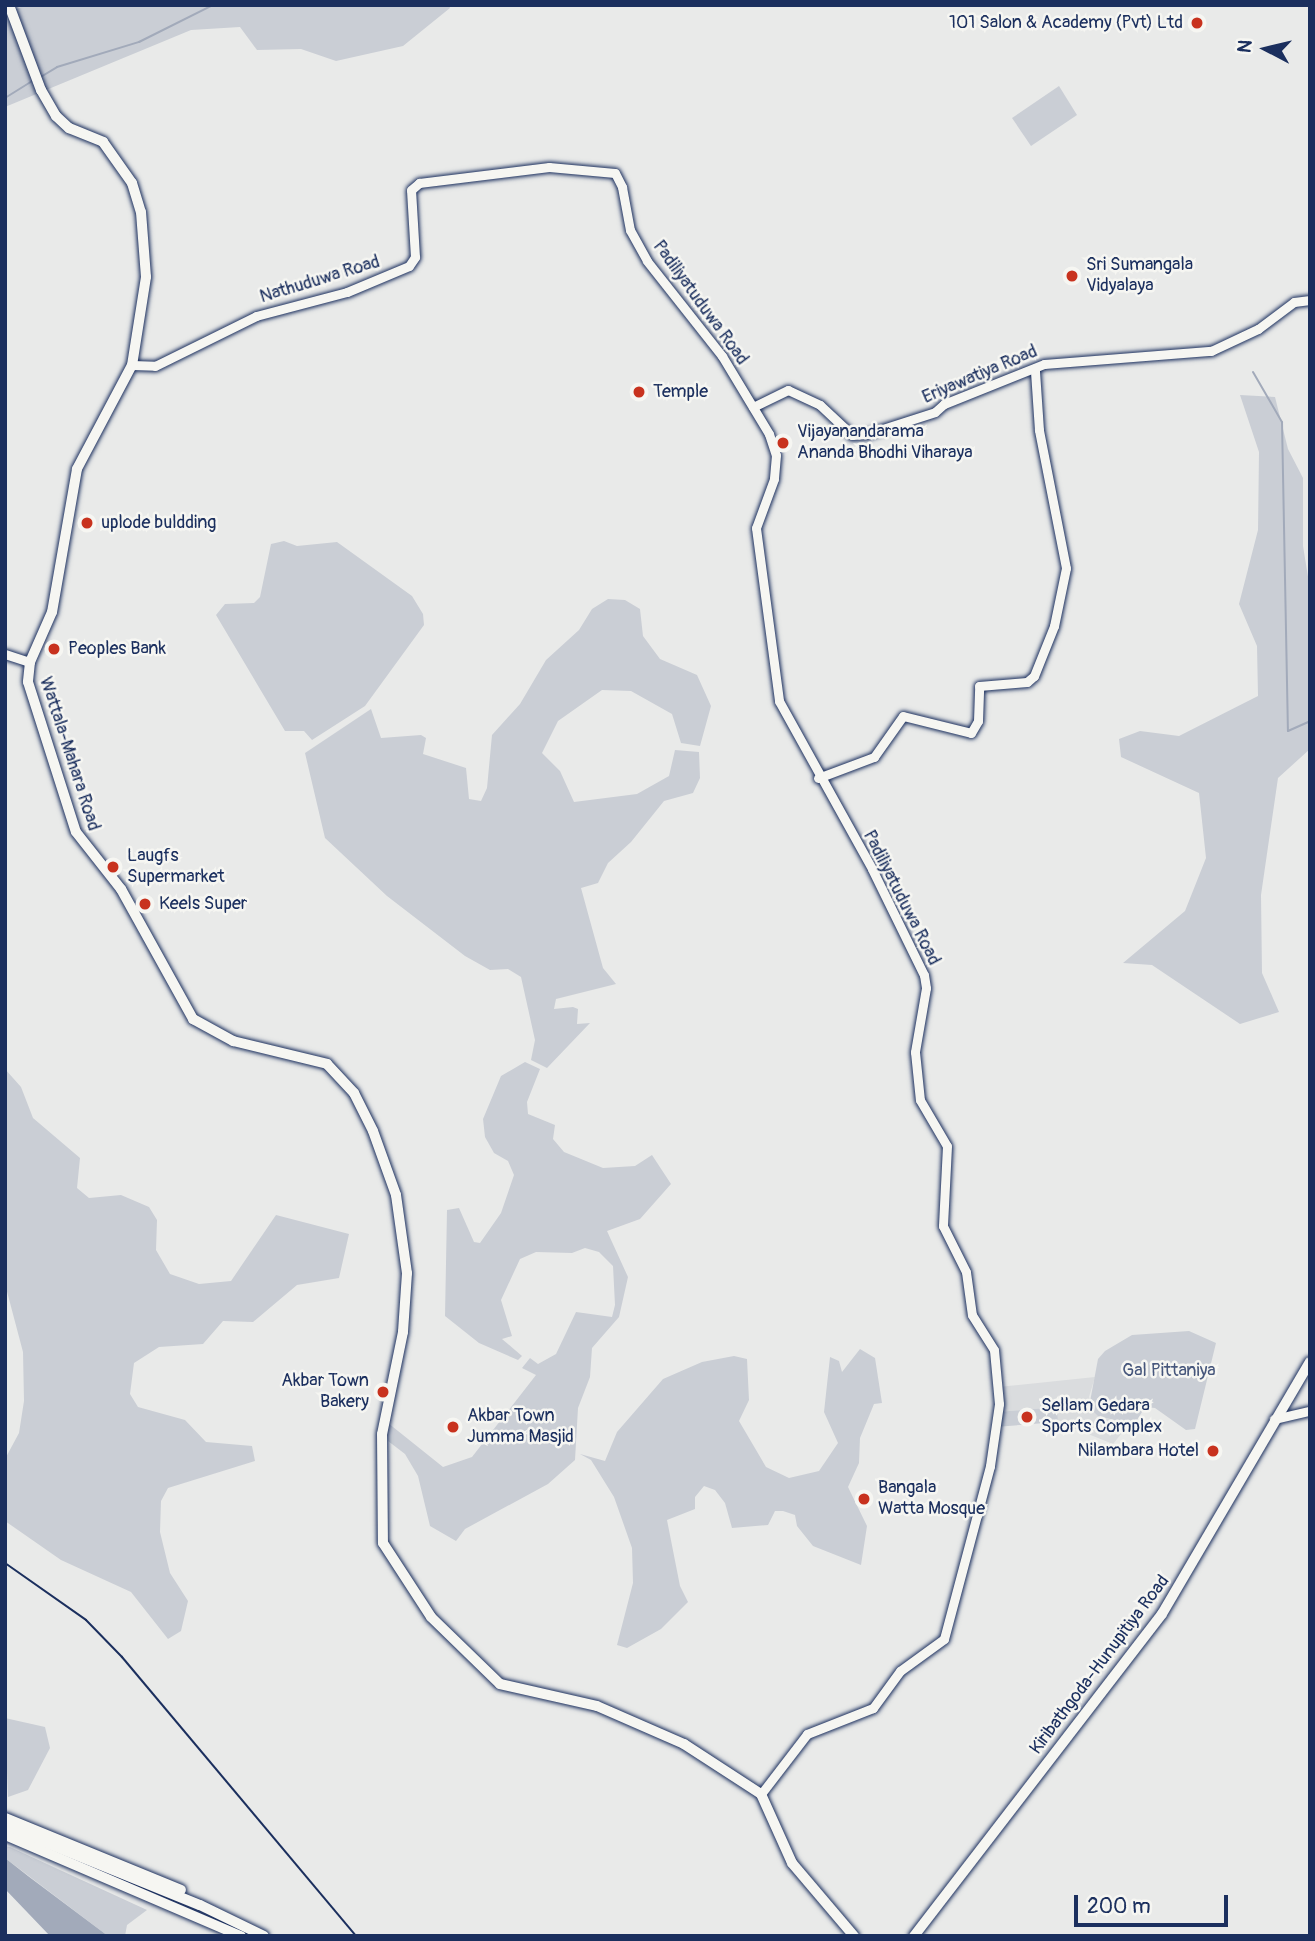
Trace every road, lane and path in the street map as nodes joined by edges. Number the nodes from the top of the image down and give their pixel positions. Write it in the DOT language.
graph roads {
  1 [pos="9,5"];
  2 [pos="615,173"];
  3 [pos="1310,300"];
  4 [pos="132,365"];
  5 [pos="1035,371"];
  6 [pos="753,407"];
  7 [pos="5,654"];
  8 [pos="30,662"];
  9 [pos="818,778"];
  10 [pos="1310,1362"];
  11 [pos="1310,1411"];
  12 [pos="1273,1420"];
  13 [pos="761,1794"];
  14 [pos="5,1820"];
  15 [pos="5,1835"];
  16 [pos="251,1928"];
  17 [pos="241,1936"];
  18 [pos="264,1936"];
  19 [pos="854,1936"];
  20 [pos="914,1936"];
  1 -- 4 [label="main road, Wattala-Mahara Road"];
  2 -- 4 [label="street, Nathuduwa Road"];
  2 -- 6 [label="street, Padiliyatuduwa Road"];
  3 -- 5 [label="street, Eriyawatiya Road"];
  4 -- 8 [label="main road, Wattala-Mahara Road"];
  5 -- 6 [label="street, Eriyawatiya Road"];
  5 -- 9 [label="street"];
  6 -- 9 [label="street, Padiliyatuduwa Road"];
  7 -- 8 [label="street"];
  8 -- 13 [label="main road, Wattala-Mahara Road"];
  9 -- 13 [label="street, Padiliyatuduwa Road"];
  10 -- 12 [label="main road, Kiribathgoda-Hunupitiya Road"];
  11 -- 12 [label="street"];
  12 -- 20 [label="main road, Kiribathgoda-Hunupitiya Road"];
  13 -- 19 [label="main road"];
  14 -- 16 [label="highway"];
  14 -- 16 [label="highway"];
  15 -- 17 [label="highway"];
  16 -- 18 [label="highway"];
}
